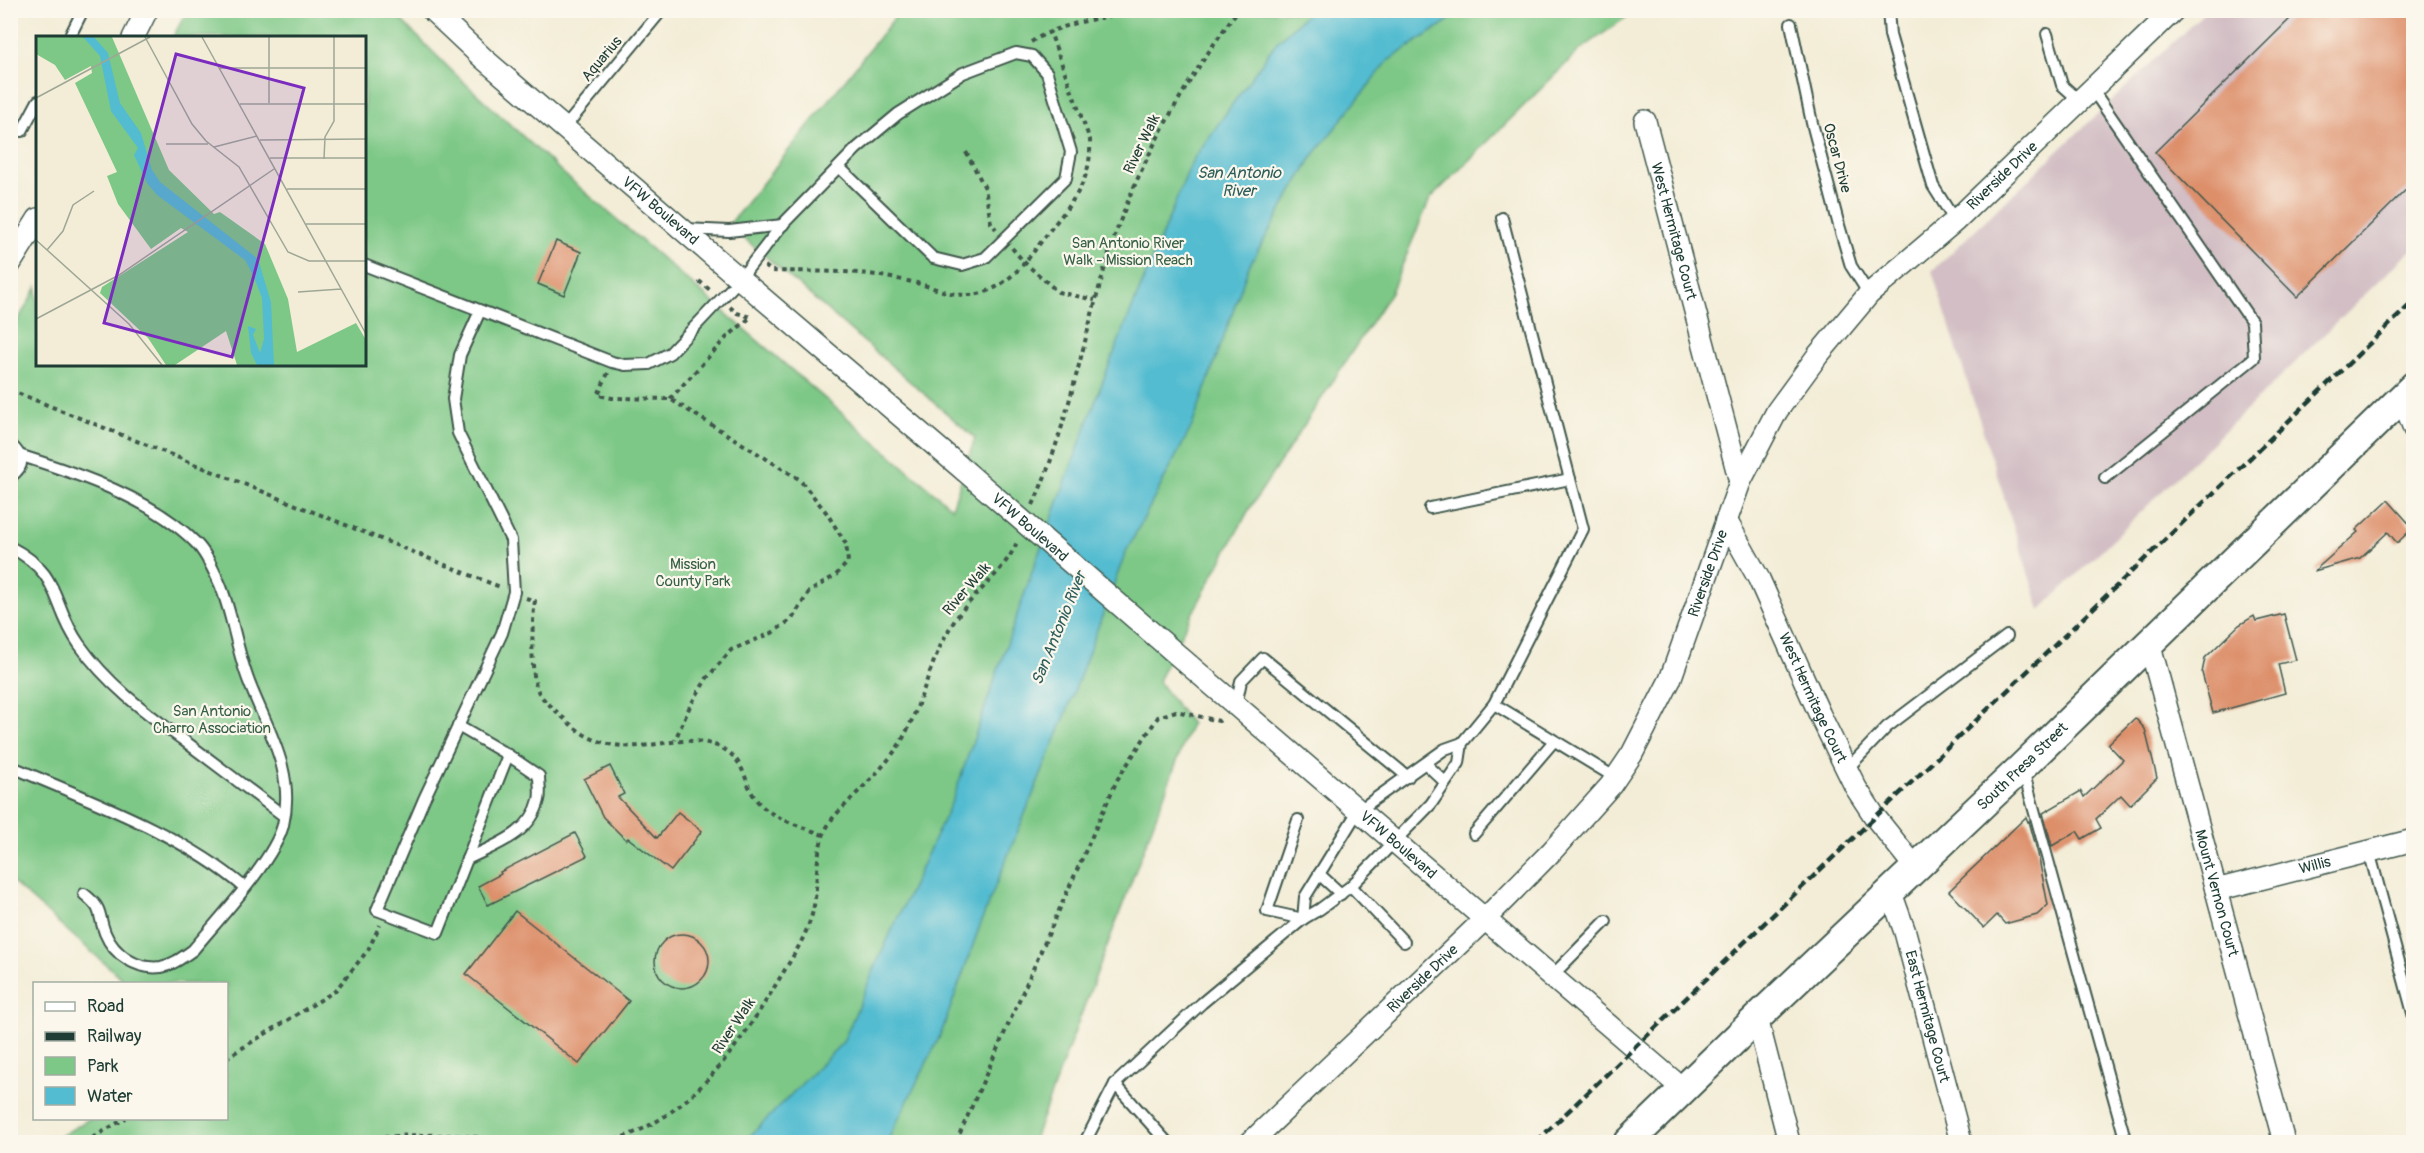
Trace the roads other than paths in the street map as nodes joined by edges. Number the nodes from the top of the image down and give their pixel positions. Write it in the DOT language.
graph roads {
  1 [pos="83,10"];
  2 [pos="147,10"];
  3 [pos="432,10"];
  4 [pos="662,10"];
  5 [pos="1888,10"];
  6 [pos="2174,10"];
  7 [pos="1791,24"];
  8 [pos="2047,34"];
  9 [pos="70,36"];
  10 [pos="134,36"];
  11 [pos="2086,95"];
  12 [pos="36,105"];
  13 [pos="1645,121"];
  14 [pos="10,125"];
  15 [pos="565,127"];
  16 [pos="839,167"];
  17 [pos="1502,218"];
  18 [pos="1955,221"];
  19 [pos="36,222"];
  20 [pos="783,225"];
  21 [pos="682,229"];
  22 [pos="10,264"];
  23 [pos="366,266"];
  24 [pos="740,279"];
  25 [pos="1869,294"];
  26 [pos="480,311"];
  27 [pos="2408,391"];
  28 [pos="2414,429"];
  29 [pos="10,444"];
  30 [pos="22,456"];
  31 [pos="10,477"];
  32 [pos="2105,478"];
  33 [pos="1570,479"];
  34 [pos="1740,482"];
  35 [pos="1430,508"];
  36 [pos="1726,519"];
  37 [pos="10,547"];
  38 [pos="2007,636"];
  39 [pos="2148,642"];
  40 [pos="1494,704"];
  41 [pos="1236,705"];
  42 [pos="458,726"];
  43 [pos="1554,741"];
  44 [pos="1462,743"];
  45 [pos="508,755"];
  46 [pos="1426,764"];
  47 [pos="10,765"];
  48 [pos="2022,767"];
  49 [pos="1847,769"];
  50 [pos="1408,777"];
  51 [pos="1616,778"];
  52 [pos="1445,782"];
  53 [pos="1358,811"];
  54 [pos="284,816"];
  55 [pos="1298,820"];
  56 [pos="1474,834"];
  57 [pos="2414,840"];
  58 [pos="1394,843"];
  59 [pos="2369,851"];
  60 [pos="467,859"];
  61 [pos="1915,867"];
  62 [pos="1319,874"];
  63 [pos="1351,886"];
  64 [pos="244,887"];
  65 [pos="1890,890"];
  66 [pos="2216,890"];
  67 [pos="84,894"];
  68 [pos="1341,894"];
  69 [pos="1303,919"];
  70 [pos="1484,920"];
  71 [pos="1606,921"];
  72 [pos="1404,942"];
  73 [pos="1551,977"];
  74 [pos="2414,1017"];
  75 [pos="1757,1018"];
  76 [pos="1115,1084"];
  77 [pos="1684,1090"];
  78 [pos="1084,1143"];
  79 [pos="1167,1143"];
  80 [pos="1251,1143"];
  81 [pos="1629,1143"];
  82 [pos="1789,1143"];
  83 [pos="1961,1143"];
  84 [pos="2126,1143"];
  85 [pos="2284,1143"];
  1 -- 9 [label="lane"];
  2 -- 10 [label="street"];
  3 -- 15 [label="street, VFW Boulevard"];
  4 -- 15 [label="lane, Aquarius"];
  5 -- 18 [label="lane"];
  6 -- 11 [label="street, Riverside Drive"];
  7 -- 25 [label="lane, Oscar Drive"];
  8 -- 11 [label="lane"];
  11 -- 18 [label="street, Riverside Drive"];
  11 -- 32 [label="lane"];
  12 -- 14 [label="lane"];
  13 -- 34 [label="street, West Hermitage Court"];
  15 -- 21 [label="street, VFW Boulevard"];
  16 -- 16 [label="lane"];
  16 -- 20 [label="lane"];
  17 -- 33 [label="lane"];
  18 -- 25 [label="street, Riverside Drive"];
  19 -- 22 [label="street"];
  20 -- 21 [label="lane"];
  20 -- 24 [label="lane"];
  21 -- 24 [label="street, VFW Boulevard"];
  23 -- 26 [label="lane"];
  24 -- 26 [label="lane"];
  24 -- 41 [label="street, VFW Boulevard, bridge"];
  25 -- 34 [label="street, Riverside Drive"];
  26 -- 42 [label="lane"];
  27 -- 28 [label="street"];
  27 -- 39 [label="main road, South Presa Street"];
  29 -- 30 [label="lane"];
  30 -- 31 [label="lane"];
  30 -- 54 [label="lane"];
  33 -- 35 [label="lane"];
  33 -- 40 [label="lane"];
  34 -- 36 [label="street, Riverside Drive"];
  36 -- 49 [label="street, West Hermitage Court"];
  36 -- 51 [label="street, Riverside Drive"];
  37 -- 54 [label="lane"];
  38 -- 49 [label="lane"];
  39 -- 48 [label="main road, South Presa Street"];
  39 -- 66 [label="street, Mount Vernon Court"];
  40 -- 43 [label="lane"];
  40 -- 44 [label="lane"];
  41 -- 50 [label="lane"];
  41 -- 53 [label="street, VFW Boulevard"];
  42 -- 45 [label="lane"];
  42 -- 60 [label="lane"];
  43 -- 51 [label="lane"];
  43 -- 56 [label="lane"];
  44 -- 46 [label="lane"];
  44 -- 52 [label="lane"];
  45 -- 60 [label="lane"];
  45 -- 60 [label="lane"];
  46 -- 50 [label="lane"];
  46 -- 52 [label="lane"];
  47 -- 64 [label="lane"];
  48 -- 61 [label="main road, South Presa Street"];
  48 -- 84 [label="lane"];
  49 -- 61 [label="street, West Hermitage Court"];
  50 -- 53 [label="lane"];
  51 -- 70 [label="street, Riverside Drive"];
  52 -- 58 [label="lane"];
  53 -- 58 [label="street, VFW Boulevard"];
  53 -- 62 [label="lane"];
  54 -- 64 [label="lane"];
  55 -- 69 [label="lane"];
  57 -- 59 [label="street, Willis"];
  58 -- 63 [label="lane"];
  58 -- 70 [label="street, VFW Boulevard"];
  59 -- 66 [label="street, Willis"];
  59 -- 74 [label="lane"];
  61 -- 65 [label="main road, South Presa Street"];
  62 -- 68 [label="lane"];
  62 -- 69 [label="lane"];
  63 -- 68 [label="lane"];
  63 -- 72 [label="lane"];
  64 -- 67 [label="lane"];
  65 -- 75 [label="main road, South Presa Street"];
  65 -- 83 [label="street, East Hermitage Court"];
  66 -- 85 [label="street, Mount Vernon Court"];
  68 -- 69 [label="lane"];
  69 -- 76 [label="lane"];
  70 -- 73 [label="street, VFW Boulevard"];
  70 -- 80 [label="street, Riverside Drive"];
  71 -- 73 [label="lane"];
  73 -- 77 [label="street, VFW Boulevard"];
  75 -- 77 [label="main road, South Presa Street"];
  75 -- 82 [label="street"];
  76 -- 78 [label="lane"];
  76 -- 79 [label="lane"];
  77 -- 81 [label="main road, South Presa Street"];
}
